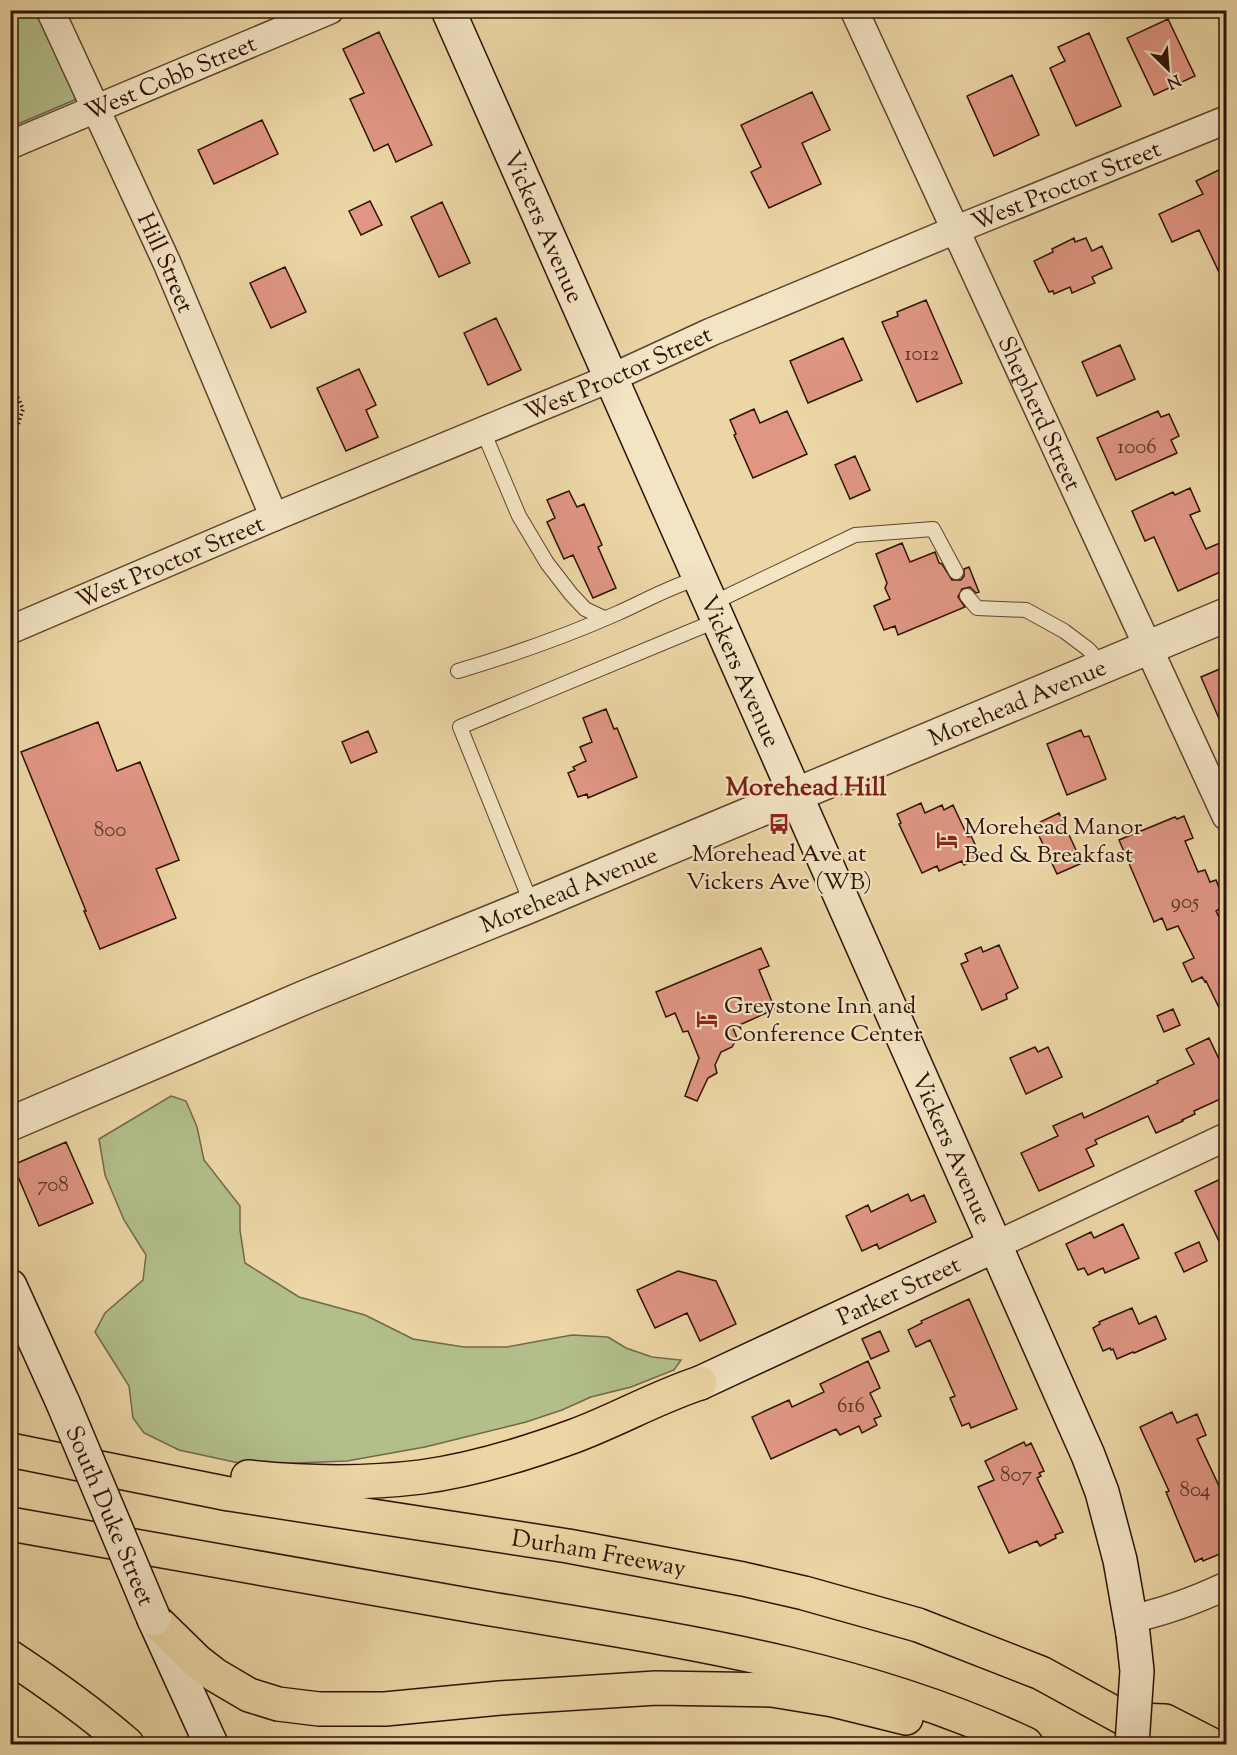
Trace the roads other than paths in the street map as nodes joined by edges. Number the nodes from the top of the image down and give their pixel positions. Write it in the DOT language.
graph roads {
  1 [pos="50,10"];
  2 [pos="330,10"];
  3 [pos="448,10"];
  4 [pos="854,10"];
  5 [pos="95,110"];
  6 [pos="1227,120"];
  7 [pos="10,145"];
  8 [pos="955,230"];
  9 [pos="611,378"];
  10 [pos="483,430"];
  11 [pos="274,517"];
  12 [pos="956,573"];
  13 [pos="967,596"];
  14 [pos="709,600"];
  15 [pos="1227,615"];
  16 [pos="604,618"];
  17 [pos="10,630"];
  18 [pos="1150,647"];
  19 [pos="1105,666"];
  20 [pos="458,671"];
  21 [pos="796,794"];
  22 [pos="1227,816"];
  23 [pos="532,905"];
  24 [pos="10,1124"];
  25 [pos="1227,1137"];
  26 [pos="996,1245"];
  27 [pos="10,1286"];
  28 [pos="700,1383"];
  29 [pos="10,1450"];
  30 [pos="10,1524"];
  31 [pos="1227,1586"];
  32 [pos="154,1619"];
  33 [pos="1131,1627"];
  34 [pos="10,1657"];
  35 [pos="992,1728"];
  36 [pos="1128,1732"];
  37 [pos="127,1744"];
  38 [pos="211,1744"];
  39 [pos="1026,1744"];
  40 [pos="1161,1744"];
  41 [pos="1210,1744"];
  1 -- 5 [label="street, Hill Street"];
  2 -- 5 [label="street, West Cobb Street"];
  3 -- 9 [label="main road, Vickers Avenue"];
  4 -- 8 [label="street, Shepherd Street"];
  5 -- 7 [label="street, West Cobb Street"];
  5 -- 11 [label="street, Hill Street"];
  6 -- 8 [label="street, West Proctor Street"];
  8 -- 9 [label="street, West Proctor Street"];
  8 -- 18 [label="street, Shepherd Street"];
  9 -- 10 [label="street, West Proctor Street"];
  9 -- 14 [label="main road, Vickers Avenue"];
  10 -- 11 [label="street, West Proctor Street"];
  10 -- 16 [label="lane"];
  11 -- 17 [label="street, West Proctor Street"];
  12 -- 14 [label="lane"];
  13 -- 19 [label="lane"];
  14 -- 16 [label="lane"];
  14 -- 21 [label="main road, Vickers Avenue"];
  14 -- 23 [label="lane"];
  15 -- 18 [label="main road, Morehead Avenue"];
  16 -- 20 [label="lane"];
  18 -- 19 [label="main road, Morehead Avenue"];
  18 -- 22 [label="street, Shepherd Street"];
  19 -- 21 [label="main road, Morehead Avenue"];
  21 -- 23 [label="main road, Morehead Avenue"];
  21 -- 26 [label="main road, Vickers Avenue"];
  23 -- 24 [label="main road, Morehead Avenue"];
  25 -- 26 [label="street, Parker Street"];
  26 -- 28 [label="main road, Parker Street"];
  26 -- 33 [label="main road, Vickers Avenue"];
  27 -- 32 [label="main road, South Duke Street, bridge"];
  28 -- 29 [label="highway"];
  29 -- 36 [label="highway, Durham Freeway"];
  30 -- 35 [label="highway"];
  31 -- 33 [label="street"];
  32 -- 35 [label="highway"];
  32 -- 38 [label="main road, South Duke Street"];
  33 -- 36 [label="main road, Vickers Avenue, bridge"];
  34 -- 37 [label="highway"];
  35 -- 39 [label="highway"];
  36 -- 40 [label="highway, Durham Freeway"];
  36 -- 41 [label="highway"];
}
